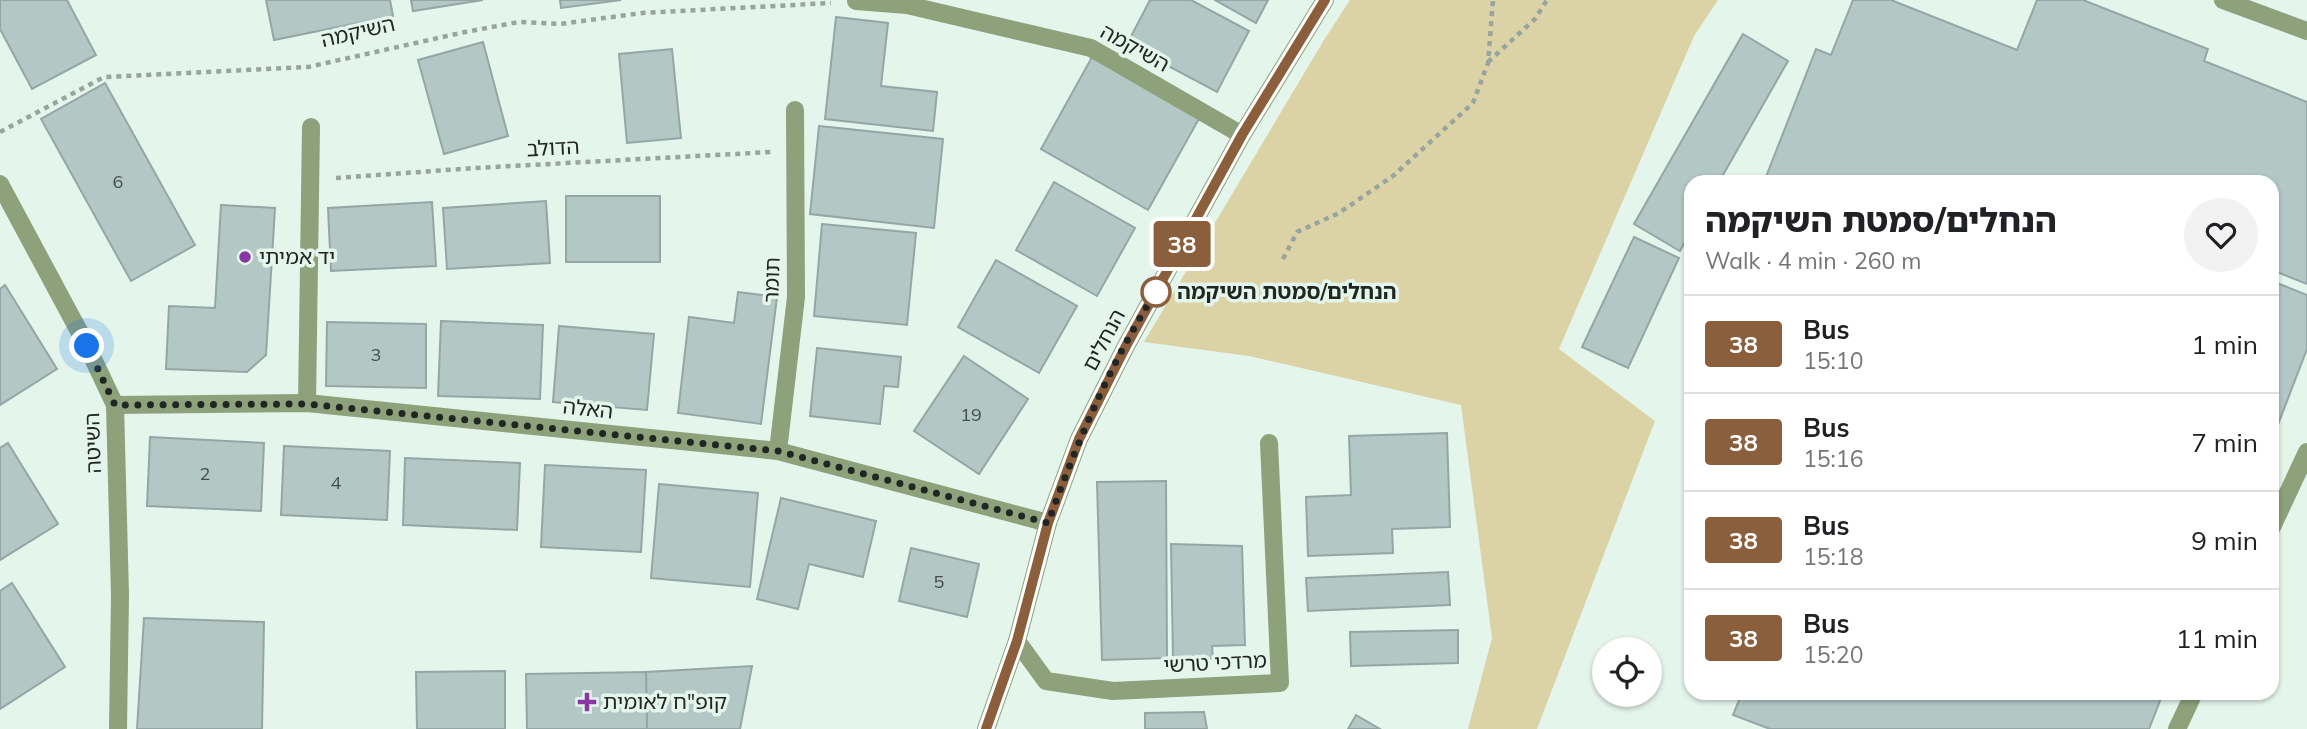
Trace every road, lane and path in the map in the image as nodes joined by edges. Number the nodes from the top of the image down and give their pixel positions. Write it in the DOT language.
graph roads {
  1 [pos="1325,0"];
  2 [pos="1493,0"];
  3 [pos="1547,0"];
  4 [pos="2223,0"];
  5 [pos="856,1"];
  6 [pos="2307,31"];
  7 [pos="1488,63"];
  8 [pos="795,110"];
  9 [pos="312,127"];
  10 [pos="0,132"];
  11 [pos="1242,135"];
  12 [pos="797,151"];
  13 [pos="311,180"];
  14 [pos="0,184"];
  15 [pos="1283,259"];
  16 [pos="307,404"];
  17 [pos="115,405"];
  18 [pos="1269,443"];
  19 [pos="778,451"];
  20 [pos="2307,452"];
  21 [pos="2279,512"];
  22 [pos="1048,523"];
  23 [pos="1017,641"];
  24 [pos="2191,700"];
  25 [pos="118,729"];
  26 [pos="986,729"];
  27 [pos="2177,729"];
  1 -- 11 [label="street, הנחלים"];
  2 -- 7 [label="path"];
  3 -- 7 [label="path"];
  4 -- 6 [label="street"];
  5 -- 10 [label="path, השיקמה"];
  5 -- 11 [label="street, השיקמה"];
  7 -- 15 [label="path"];
  8 -- 12 [label="street, תומר"];
  9 -- 13 [label="street"];
  11 -- 22 [label="street, הנחלים"];
  12 -- 13 [label="path, הדולב"];
  12 -- 19 [label="street, תומר"];
  13 -- 16 [label="street"];
  14 -- 17 [label="street, השיטה"];
  16 -- 17 [label="street, האלה"];
  16 -- 19 [label="street, האלה"];
  17 -- 25 [label="street, השיטה"];
  18 -- 23 [label="street, מרדכי טרשי"];
  19 -- 22 [label="street, האלה"];
  20 -- 21 [label="street"];
  22 -- 23 [label="street, הנחלים"];
  23 -- 26 [label="street, הנחלים"];
  24 -- 27 [label="street"];
}
